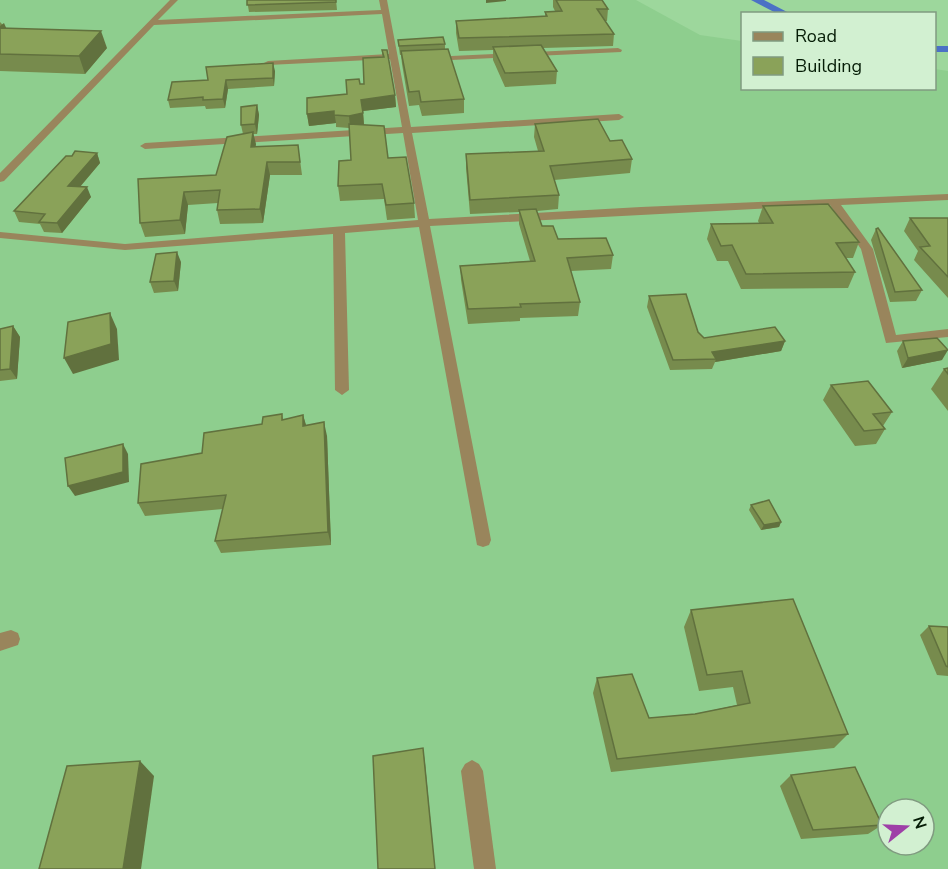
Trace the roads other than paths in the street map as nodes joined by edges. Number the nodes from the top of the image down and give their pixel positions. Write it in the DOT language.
graph roads {
  1 [pos="174,0"];
  2 [pos="383,0"];
  3 [pos="385,12"];
  4 [pos="151,23"];
  5 [pos="618,50"];
  6 [pos="393,58"];
  7 [pos="417,59"];
  8 [pos="406,60"];
  9 [pos="268,63"];
  10 [pos="619,117"];
  11 [pos="407,129"];
  12 [pos="145,146"];
  13 [pos="0,179"];
  14 [pos="948,197"];
  15 [pos="833,202"];
  16 [pos="424,223"];
  17 [pos="339,230"];
  18 [pos="0,235"];
  19 [pos="948,333"];
  20 [pos="342,390"];
  21 [pos="483,540"];
  22 [pos="472,771"];
  23 [pos="485,869"];
  1 -- 4 [label="street"];
  2 -- 3 [label="street"];
  3 -- 4 [label="street"];
  3 -- 6 [label="street"];
  4 -- 13 [label="street"];
  5 -- 7 [label="street"];
  6 -- 8 [label="street"];
  6 -- 9 [label="street"];
  6 -- 11 [label="street"];
  10 -- 11 [label="street"];
  11 -- 12 [label="street"];
  11 -- 16 [label="street"];
  14 -- 15 [label="street"];
  15 -- 16 [label="street"];
  15 -- 19 [label="street"];
  16 -- 17 [label="street"];
  16 -- 21 [label="street"];
  17 -- 18 [label="street"];
  17 -- 20 [label="street"];
  22 -- 23 [label="street"];
}
